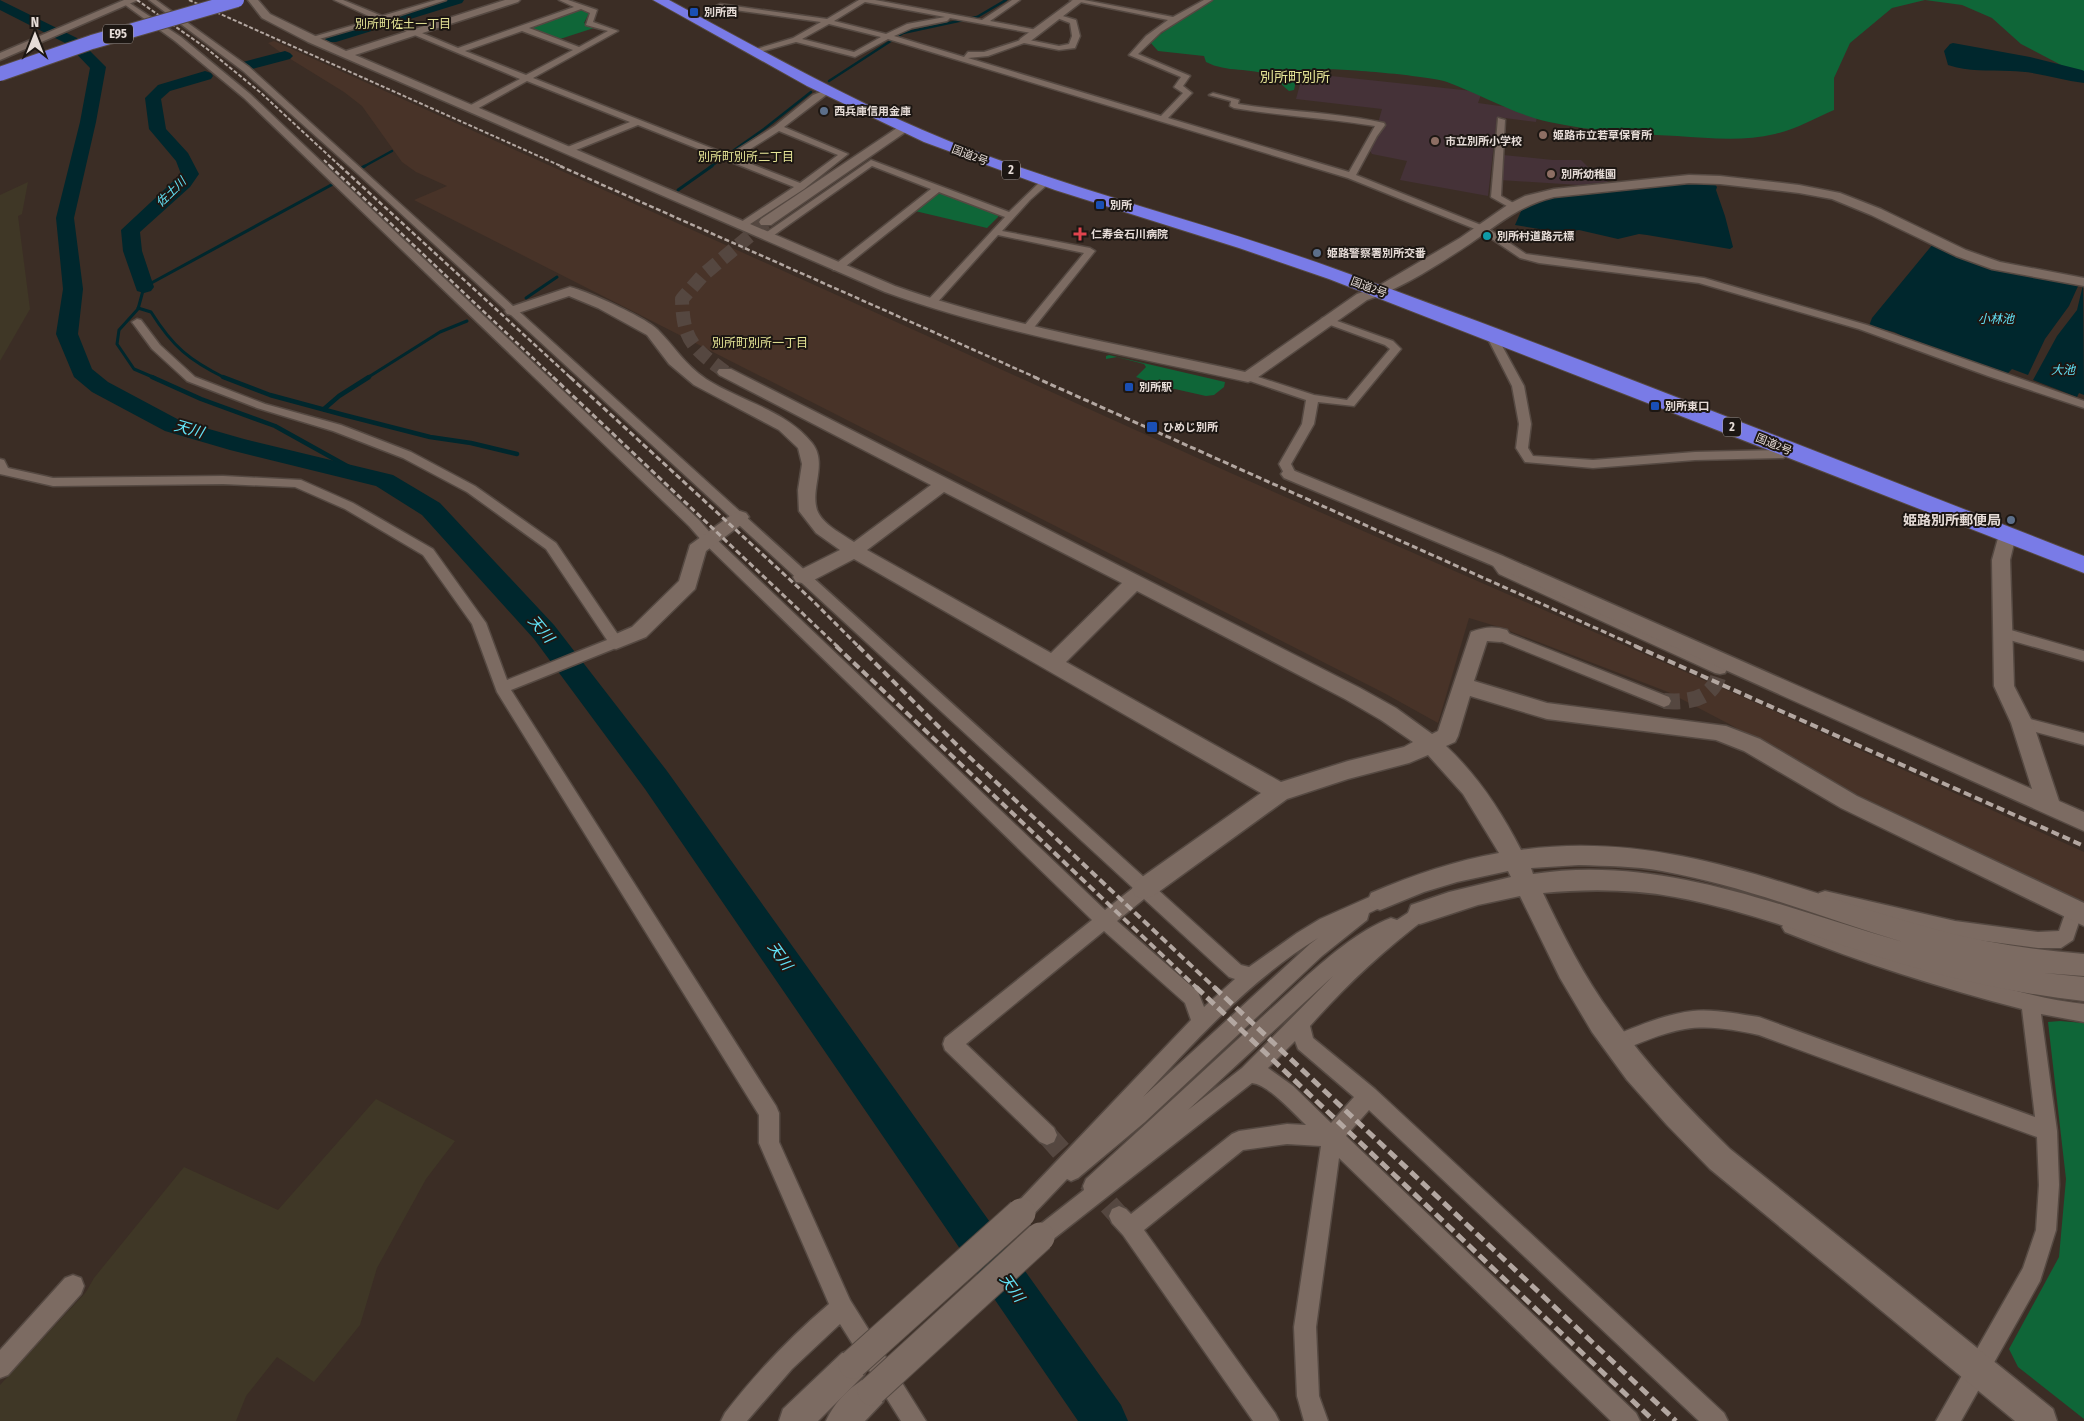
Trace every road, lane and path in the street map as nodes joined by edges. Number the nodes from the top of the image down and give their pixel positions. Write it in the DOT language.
graph roads {
  1 [pos="152,0"];
  2 [pos="223,0"];
  3 [pos="237,0"];
  4 [pos="253,0"];
  5 [pos="337,0"];
  6 [pos="443,0"];
  7 [pos="515,0"];
  8 [pos="562,0"];
  9 [pos="662,0"];
  10 [pos="730,0"];
  11 [pos="864,0"];
  12 [pos="1000,0"];
  13 [pos="1077,0"];
  14 [pos="1131,0"];
  15 [pos="1209,0"];
  16 [pos="130,1"];
  17 [pos="1015,1"];
  18 [pos="582,7"];
  19 [pos="1120,8"];
  20 [pos="1056,16"];
  21 [pos="955,17"];
  22 [pos="1174,19"];
  23 [pos="386,20"];
  24 [pos="826,21"];
  25 [pos="984,22"];
  26 [pos="522,28"];
  27 [pos="414,32"];
  28 [pos="1034,32"];
  29 [pos="887,36"];
  30 [pos="312,40"];
  31 [pos="796,40"];
  32 [pos="8,41"];
  33 [pos="1024,41"];
  34 [pos="25,45"];
  35 [pos="579,50"];
  36 [pos="458,51"];
  37 [pos="756,52"];
  38 [pos="347,54"];
  39 [pos="0,57"];
  40 [pos="963,58"];
  41 [pos="0,69"];
  42 [pos="0,74"];
  43 [pos="528,78"];
  44 [pos="826,92"];
  45 [pos="1213,95"];
  46 [pos="472,108"];
  47 [pos="1164,118"];
  48 [pos="1501,120"];
  49 [pos="638,122"];
  50 [pos="778,128"];
  51 [pos="903,128"];
  52 [pos="568,150"];
  53 [pos="727,157"];
  54 [pos="1351,176"];
  55 [pos="1045,182"];
  56 [pos="801,188"];
  57 [pos="938,188"];
  58 [pos="1514,207"];
  59 [pos="1012,216"];
  60 [pos="741,226"];
  61 [pos="767,229"];
  62 [pos="1483,229"];
  63 [pos="995,232"];
  64 [pos="837,268"];
  65 [pos="2084,282"];
  66 [pos="1380,291"];
  67 [pos="931,303"];
  68 [pos="512,311"];
  69 [pos="1326,320"];
  70 [pos="137,322"];
  71 [pos="1028,328"];
  72 [pos="1490,333"];
  73 [pos="725,372"];
  74 [pos="1248,377"];
  75 [pos="1312,398"];
  76 [pos="2084,405"];
  77 [pos="1789,450"];
  78 [pos="0,463"];
  79 [pos="1290,474"];
  80 [pos="943,484"];
  81 [pos="740,517"];
  82 [pos="2007,535"];
  83 [pos="708,539"];
  84 [pos="854,551"];
  85 [pos="1496,560"];
  86 [pos="2084,565"];
  87 [pos="803,577"];
  88 [pos="1135,582"];
  89 [pos="2004,633"];
  90 [pos="1500,635"];
  91 [pos="609,645"];
  92 [pos="2084,656"];
  93 [pos="1052,662"];
  94 [pos="1720,669"];
  95 [pos="509,686"];
  96 [pos="1464,686"];
  97 [pos="1664,701"];
  98 [pos="2022,723"];
  99 [pos="2084,739"];
  100 [pos="1431,745"];
  101 [pos="1279,792"];
  102 [pos="2049,806"];
  103 [pos="2084,822"];
  104 [pos="1514,859"];
  105 [pos="1526,885"];
  106 [pos="1144,888"];
  107 [pos="1774,890"];
  108 [pos="1380,900"];
  109 [pos="1744,904"];
  110 [pos="2079,912"];
  111 [pos="1420,913"];
  112 [pos="1105,921"];
  113 [pos="2084,965"];
  114 [pos="1251,976"];
  115 [pos="2084,989"];
  116 [pos="2030,1004"];
  117 [pos="2084,1013"];
  118 [pos="1201,1022"];
  119 [pos="1300,1024"];
  120 [pos="1615,1044"];
  121 [pos="1249,1074"];
  122 [pos="1368,1096"];
  123 [pos="2047,1131"];
  124 [pos="1047,1134"];
  125 [pos="1332,1137"];
  126 [pos="1021,1213"];
  127 [pos="1040,1237"];
  128 [pos="73,1286"];
  129 [pos="842,1308"];
  130 [pos="0,1367"];
  131 [pos="1978,1370"];
  132 [pos="733,1421"];
  133 [pos="795,1421"];
  134 [pos="842,1421"];
  135 [pos="914,1421"];
  136 [pos="1266,1421"];
  137 [pos="1316,1421"];
  138 [pos="1628,1421"];
  139 [pos="1716,1421"];
  140 [pos="1948,1421"];
  141 [pos="2041,1421"];
  1 -- 68 [label="street"];
  2 -- 41 [label="highway, E95"];
  3 -- 42 [label="highway, E95, bridge"];
  4 -- 30 [label="street"];
  5 -- 23 [label="street"];
  6 -- 23 [label="street"];
  7 -- 27 [label="street"];
  8 -- 18 [label="street"];
  9 -- 37 [label="highway, 国道2号 / 2"];
  10 -- 24 [label="street"];
  11 -- 21 [label="street"];
  11 -- 24 [label="street"];
  12 -- 17 [label="street"];
  13 -- 19 [label="street"];
  13 -- 20 [label="street"];
  14 -- 19 [label="street"];
  15 -- 22 [label="street"];
  16 -- 34 [label="street"];
  16 -- 83 [label="street"];
  17 -- 25 [label="street"];
  18 -- 26 [label="street"];
  18 -- 35 [label="street"];
  19 -- 22 [label="street"];
  20 -- 28 [label="street"];
  20 -- 33 [label="street"];
  21 -- 25 [label="street"];
  21 -- 29 [label="street"];
  22 -- 47 [label="street"];
  23 -- 27 [label="street"];
  23 -- 30 [label="street"];
  24 -- 29 [label="street"];
  24 -- 31 [label="street"];
  25 -- 28 [label="street"];
  26 -- 35 [label="street"];
  26 -- 36 [label="street"];
  27 -- 36 [label="street"];
  27 -- 38 [label="street"];
  28 -- 33 [label="street"];
  29 -- 31 [label="street"];
  29 -- 40 [label="street"];
  30 -- 38 [label="street"];
  31 -- 37 [label="street"];
  32 -- 34 [label="street"];
  33 -- 40 [label="street"];
  34 -- 39 [label="street"];
  35 -- 43 [label="street"];
  36 -- 43 [label="street"];
  37 -- 44 [label="highway, 国道2号 / 2"];
  38 -- 46 [label="street"];
  40 -- 47 [label="street"];
  43 -- 46 [label="street"];
  43 -- 49 [label="street"];
  44 -- 50 [label="street"];
  44 -- 51 [label="highway, 国道2号 / 2"];
  45 -- 54 [label="street"];
  46 -- 52 [label="street"];
  47 -- 54 [label="street"];
  48 -- 58 [label="street"];
  49 -- 52 [label="street"];
  49 -- 53 [label="street"];
  50 -- 53 [label="street"];
  50 -- 56 [label="street"];
  51 -- 55 [label="highway, 国道2号 / 2"];
  51 -- 61 [label="street"];
  52 -- 60 [label="street"];
  53 -- 56 [label="street"];
  54 -- 62 [label="street"];
  55 -- 59 [label="street"];
  55 -- 66 [label="highway, 国道2号 / 2"];
  56 -- 60 [label="street"];
  57 -- 59 [label="street"];
  57 -- 61 [label="street"];
  57 -- 64 [label="street"];
  58 -- 62 [label="street"];
  58 -- 65 [label="street"];
  59 -- 63 [label="street"];
  60 -- 61 [label="street"];
  61 -- 64 [label="street"];
  62 -- 66 [label="street"];
  62 -- 76 [label="street"];
  63 -- 67 [label="street"];
  63 -- 71 [label="street"];
  64 -- 67 [label="street"];
  66 -- 69 [label="street"];
  66 -- 72 [label="highway, 国道2号 / 2"];
  67 -- 71 [label="street"];
  68 -- 81 [label="street"];
  68 -- 84 [label="street"];
  69 -- 74 [label="street"];
  69 -- 75 [label="street"];
  70 -- 91 [label="street"];
  71 -- 74 [label="street"];
  72 -- 77 [label="highway, 国道2号 / 2"];
  72 -- 77 [label="street"];
  73 -- 80 [label="street"];
  74 -- 75 [label="street"];
  75 -- 79 [label="street"];
  77 -- 82 [label="highway, 国道2号 / 2"];
  78 -- 95 [label="street"];
  79 -- 85 [label="street"];
  80 -- 84 [label="street"];
  80 -- 88 [label="street"];
  81 -- 83 [label="street"];
  81 -- 87 [label="street"];
  82 -- 86 [label="highway, 国道2号 / 2"];
  82 -- 89 [label="street"];
  83 -- 91 [label="street"];
  83 -- 112 [label="street"];
  84 -- 87 [label="street"];
  84 -- 93 [label="street"];
  85 -- 94 [label="street"];
  85 -- 102 [label="street"];
  87 -- 106 [label="street"];
  88 -- 93 [label="street"];
  88 -- 100 [label="street"];
  89 -- 92 [label="street"];
  89 -- 98 [label="street"];
  90 -- 96 [label="street"];
  90 -- 97 [label="street"];
  91 -- 95 [label="street"];
  93 -- 101 [label="street"];
  95 -- 129 [label="street"];
  96 -- 100 [label="street"];
  96 -- 110 [label="street"];
  98 -- 99 [label="street"];
  98 -- 102 [label="street"];
  100 -- 101 [label="street"];
  100 -- 104 [label="street"];
  101 -- 106 [label="street"];
  102 -- 103 [label="street"];
  104 -- 105 [label="street"];
  104 -- 107 [label="street"];
  104 -- 108 [label="street"];
  105 -- 109 [label="street"];
  105 -- 111 [label="street"];
  105 -- 120 [label="street"];
  106 -- 112 [label="street"];
  106 -- 114 [label="street"];
  107 -- 110 [label="street"];
  107 -- 113 [label="street"];
  108 -- 114 [label="street"];
  108 -- 126 [label="street"];
  109 -- 115 [label="street"];
  109 -- 116 [label="street"];
  111 -- 119 [label="street"];
  111 -- 127 [label="street"];
  112 -- 118 [label="street"];
  112 -- 124 [label="street"];
  114 -- 118 [label="street"];
  116 -- 117 [label="street"];
  116 -- 123 [label="street"];
  118 -- 126 [label="street"];
  119 -- 121 [label="street"];
  119 -- 122 [label="street"];
  120 -- 123 [label="street"];
  120 -- 131 [label="street"];
  121 -- 125 [label="street"];
  121 -- 127 [label="street"];
  122 -- 125 [label="street"];
  122 -- 139 [label="street"];
  123 -- 131 [label="street"];
  125 -- 136 [label="street"];
  125 -- 137 [label="street"];
  125 -- 138 [label="street"];
  126 -- 133 [label="street, bridge"];
  127 -- 134 [label="street, bridge"];
  128 -- 130 [label="street"];
  129 -- 132 [label="street"];
  129 -- 135 [label="street"];
  131 -- 140 [label="street"];
  131 -- 141 [label="street"];
}
